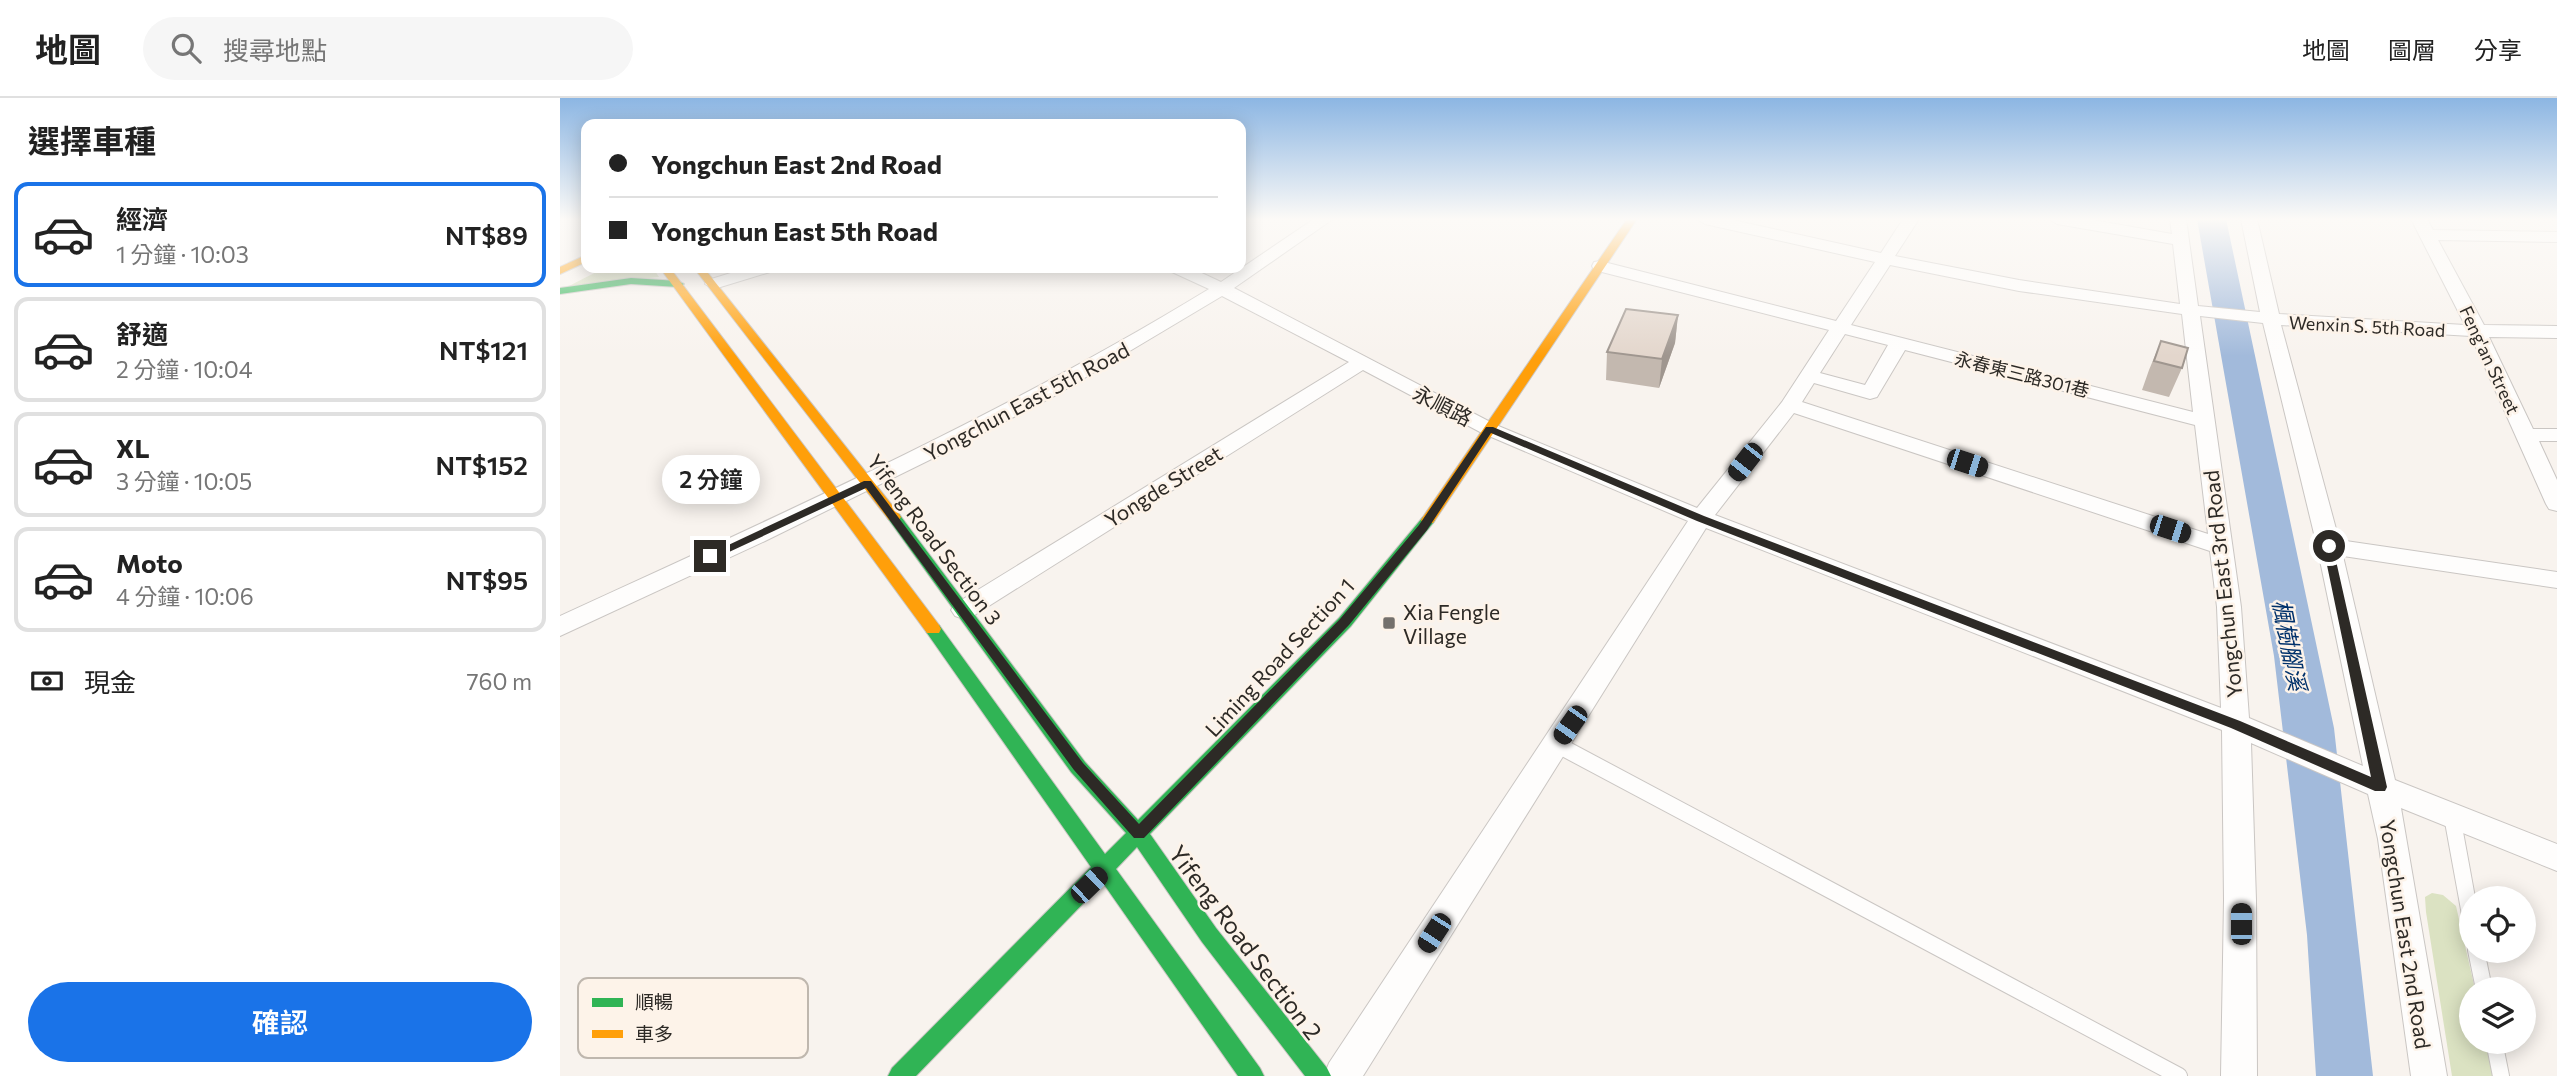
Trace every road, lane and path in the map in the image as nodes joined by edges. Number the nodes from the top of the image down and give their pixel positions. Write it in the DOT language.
graph roads {
  1 [pos="1883,265"];
  2 [pos="1920,265"];
  3 [pos="2186,265"];
  4 [pos="2257,265"];
  5 [pos="2443,265"];
  6 [pos="1600,266"];
  7 [pos="584,273"];
  8 [pos="669,273"];
  9 [pos="704,273"];
  10 [pos="748,273"];
  11 [pos="1189,273"];
  12 [pos="1245,273"];
  13 [pos="678,284"];
  14 [pos="714,284"];
  15 [pos="560,285"];
  16 [pos="1223,288"];
  17 [pos="560,291"];
  18 [pos="2198,311"];
  19 [pos="2266,319"];
  20 [pos="1839,328"];
  21 [pos="2478,332"];
  22 [pos="2557,332"];
  23 [pos="1899,343"];
  24 [pos="1362,362"];
  25 [pos="1809,376"];
  26 [pos="1790,405"];
  27 [pos="2204,421"];
  28 [pos="1489,429"];
  29 [pos="2525,435"];
  30 [pos="2557,435"];
  31 [pos="867,483"];
  32 [pos="835,498"];
  33 [pos="2557,504"];
  34 [pos="1701,518"];
  35 [pos="2220,546"];
  36 [pos="2329,546"];
  37 [pos="2557,580"];
  38 [pos="964,611"];
  39 [pos="560,627"];
  40 [pos="2235,724"];
  41 [pos="1556,744"];
  42 [pos="2380,787"];
  43 [pos="2452,816"];
  44 [pos="1139,834"];
  45 [pos="2557,858"];
  46 [pos="1106,868"];
  47 [pos="2465,886"];
  48 [pos="2497,1054"];
  49 [pos="900,1076"];
  50 [pos="1252,1076"];
  51 [pos="1319,1076"];
  52 [pos="1342,1076"];
  53 [pos="2179,1076"];
  54 [pos="2239,1076"];
  55 [pos="2429,1076"];
  56 [pos="2501,1076"];
  1 -- 20 [label="street"];
  2 -- 18 [label="street, Wenxin S. 5th Road"];
  3 -- 18 [label="street, Yongchun East 3rd Road"];
  4 -- 19 [label="street, Yongchun East 2nd Road"];
  5 -- 21 [label="street, Feng'an Street"];
  6 -- 20 [label="street, 永春東三路301巷"];
  6 -- 28 [label="street, Liming Road Section 1"];
  7 -- 15 [label="street"];
  8 -- 13 [label="street"];
  9 -- 14 [label="street, Yifeng Road Section 3"];
  10 -- 14 [label="street"];
  11 -- 16 [label="street, 永順路"];
  12 -- 16 [label="street, Yongchun East 5th Road"];
  13 -- 17 [label="street"];
  13 -- 32 [label="street"];
  14 -- 31 [label="street, Yifeng Road Section 3"];
  16 -- 24 [label="street, 永順路"];
  16 -- 31 [label="street, Yongchun East 5th Road"];
  18 -- 19 [label="street, Wenxin S. 5th Road"];
  18 -- 27 [label="street, Yongchun East 3rd Road"];
  19 -- 21 [label="street, Wenxin S. 5th Road"];
  19 -- 36 [label="street, Yongchun East 2nd Road"];
  20 -- 23 [label="street, 永春東三路301巷"];
  20 -- 25 [label="street"];
  21 -- 22 [label="street, Wenxin S. 5th Road"];
  21 -- 29 [label="street, Feng'an Street"];
  23 -- 25 [label="street"];
  23 -- 27 [label="street, 永春東三路301巷"];
  24 -- 28 [label="street, 永順路"];
  24 -- 38 [label="street, Yongde Street"];
  25 -- 26 [label="street"];
  26 -- 34 [label="street"];
  26 -- 35 [label="street"];
  27 -- 35 [label="street, Yongchun East 3rd Road"];
  28 -- 34 [label="street, 永順路"];
  28 -- 44 [label="street, Liming Road Section 1"];
  29 -- 30 [label="street"];
  29 -- 33 [label="street, Feng'an Street"];
  31 -- 32 [label="street, Yongchun East 5th Road"];
  31 -- 38 [label="street, Yifeng Road Section 3"];
  32 -- 39 [label="street, Yongchun East 5th Road"];
  32 -- 46 [label="street"];
  34 -- 40 [label="street, 永順路"];
  34 -- 41 [label="street"];
  35 -- 40 [label="street, Yongchun East 3rd Road"];
  36 -- 37 [label="street"];
  36 -- 42 [label="street, Yongchun East 2nd Road"];
  38 -- 44 [label="street, Yifeng Road Section 3"];
  40 -- 42 [label="street, 永順路"];
  40 -- 54 [label="street, Yongchun East 3rd Road"];
  41 -- 52 [label="street"];
  41 -- 53 [label="lane"];
  42 -- 43 [label="street, 永順路"];
  42 -- 55 [label="street, Yongchun East 2nd Road"];
  43 -- 45 [label="street, 永順路"];
  43 -- 47 [label="lane"];
  44 -- 46 [label="street, Liming Road Section 1"];
  44 -- 51 [label="street, Yifeng Road Section 2"];
  46 -- 49 [label="street, Liming Road Section 1"];
  46 -- 50 [label="street"];
  48 -- 56 [label="lane"];
}
